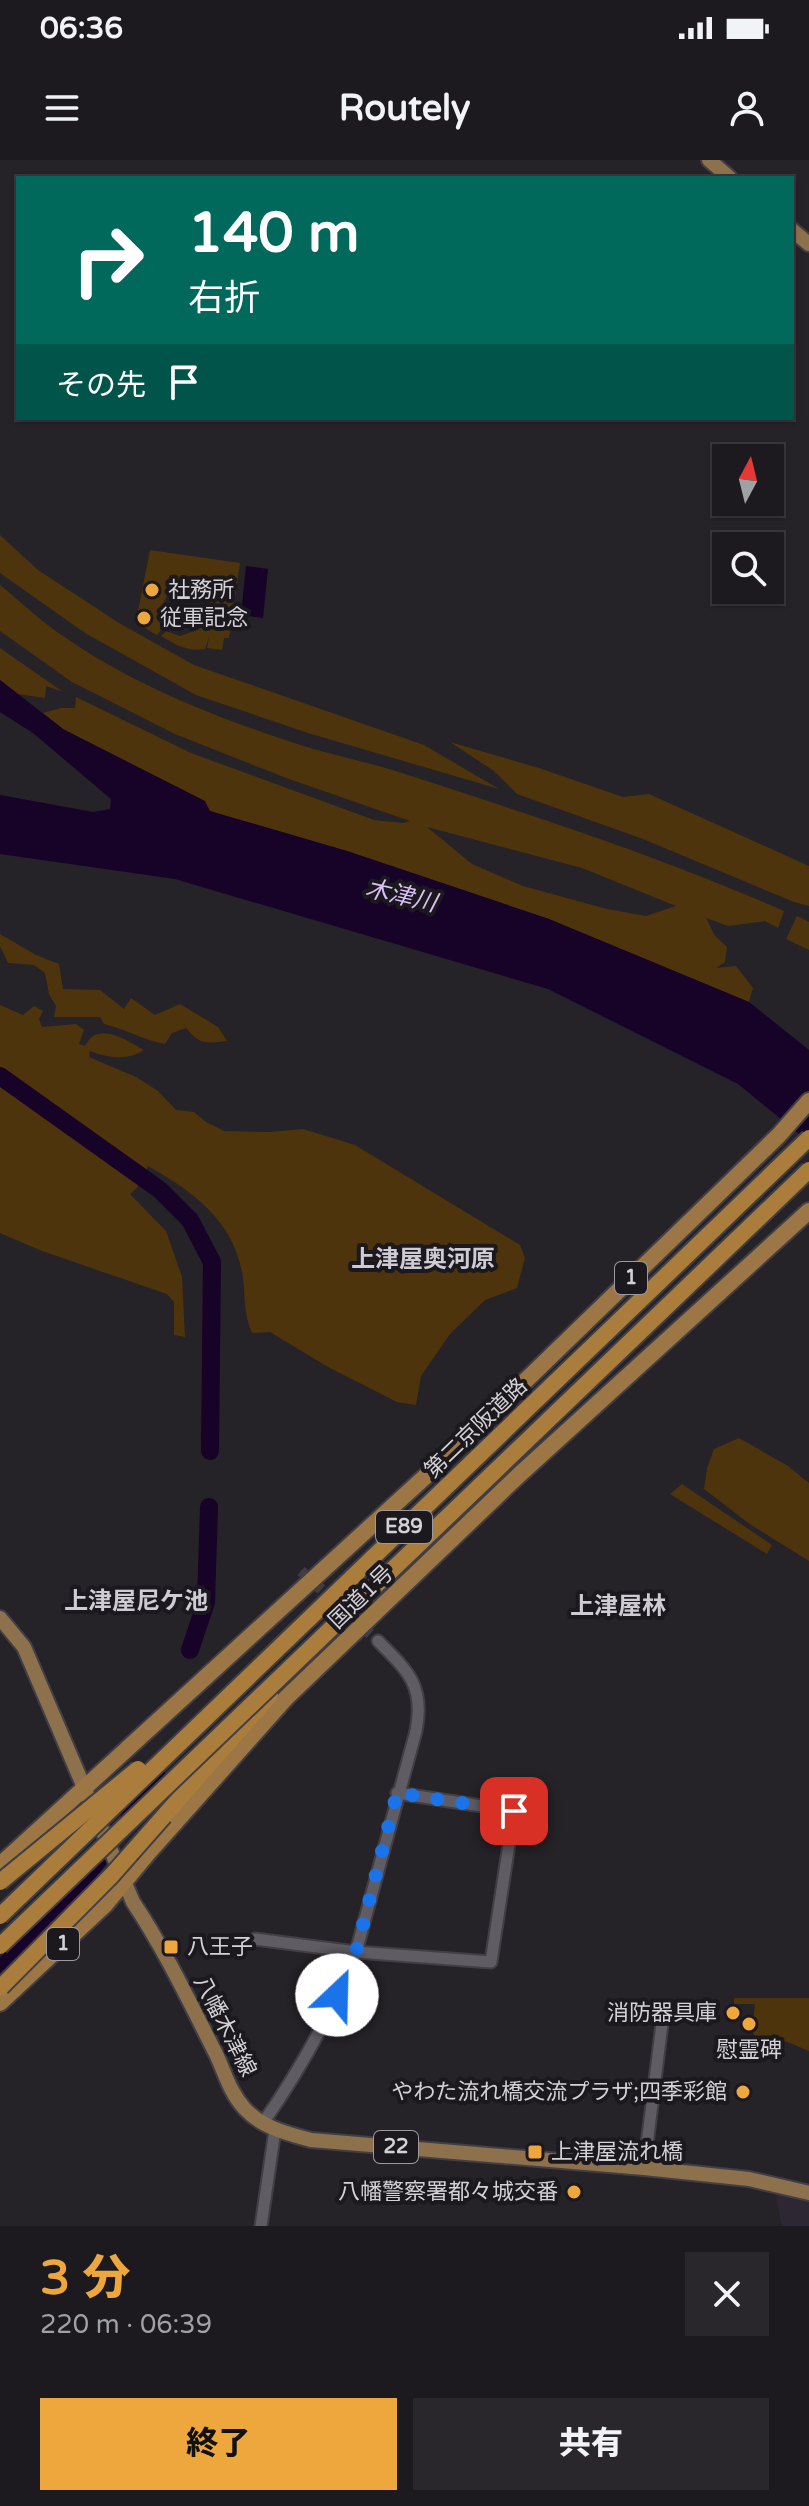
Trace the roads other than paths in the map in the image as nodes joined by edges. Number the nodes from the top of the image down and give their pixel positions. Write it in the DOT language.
graph roads {
  1 [pos="709,160"];
  2 [pos="728,176"];
  3 [pos="809,1101"];
  4 [pos="805,1140"];
  5 [pos="809,1170"];
  6 [pos="809,1211"];
  7 [pos="321,1607"];
  8 [pos="0,1618"];
  9 [pos="322,1637"];
  10 [pos="378,1641"];
  11 [pos="397,1793"];
  12 [pos="88,1795"];
  13 [pos="0,1865"];
  14 [pos="122,1877"];
  15 [pos="0,1882"];
  16 [pos="0,1916"];
  17 [pos="255,1939"];
  18 [pos="0,1946"];
  19 [pos="356,1952"];
  20 [pos="0,1987"];
  21 [pos="0,2003"];
  22 [pos="662,2024"];
  23 [pos="269,2127"];
  24 [pos="644,2168"];
  25 [pos="809,2193"];
  26 [pos="261,2226"];
  1 -- 2 [label="main road"];
  3 -- 12 [label="highway, 国道1号 / 1"];
  4 -- 7 [label="highway, 第二京阪道路 / E89, bridge"];
  5 -- 9 [label="highway, 第二京阪道路 / E89, bridge"];
  6 -- 14 [label="highway, 国道1号 / 1"];
  7 -- 15 [label="highway, bridge"];
  7 -- 16 [label="highway, 第二京阪道路 / E89, bridge"];
  8 -- 12 [label="main road, 八幡木津線"];
  9 -- 18 [label="highway, 第二京阪道路 / E89, bridge"];
  9 -- 20 [label="highway, bridge"];
  10 -- 11 [label="street"];
  11 -- 19 [label="street"];
  11 -- 19 [label="street"];
  12 -- 13 [label="highway, 国道1号 / 1"];
  12 -- 14 [label="main road, 八幡木津線, bridge"];
  14 -- 21 [label="highway, 国道1号 / 1"];
  14 -- 23 [label="main road, 八幡木津線"];
  17 -- 19 [label="street"];
  19 -- 23 [label="street"];
  22 -- 24 [label="street"];
  23 -- 24 [label="main road, 22"];
  23 -- 26 [label="street"];
  24 -- 25 [label="main road, 22"];
}
